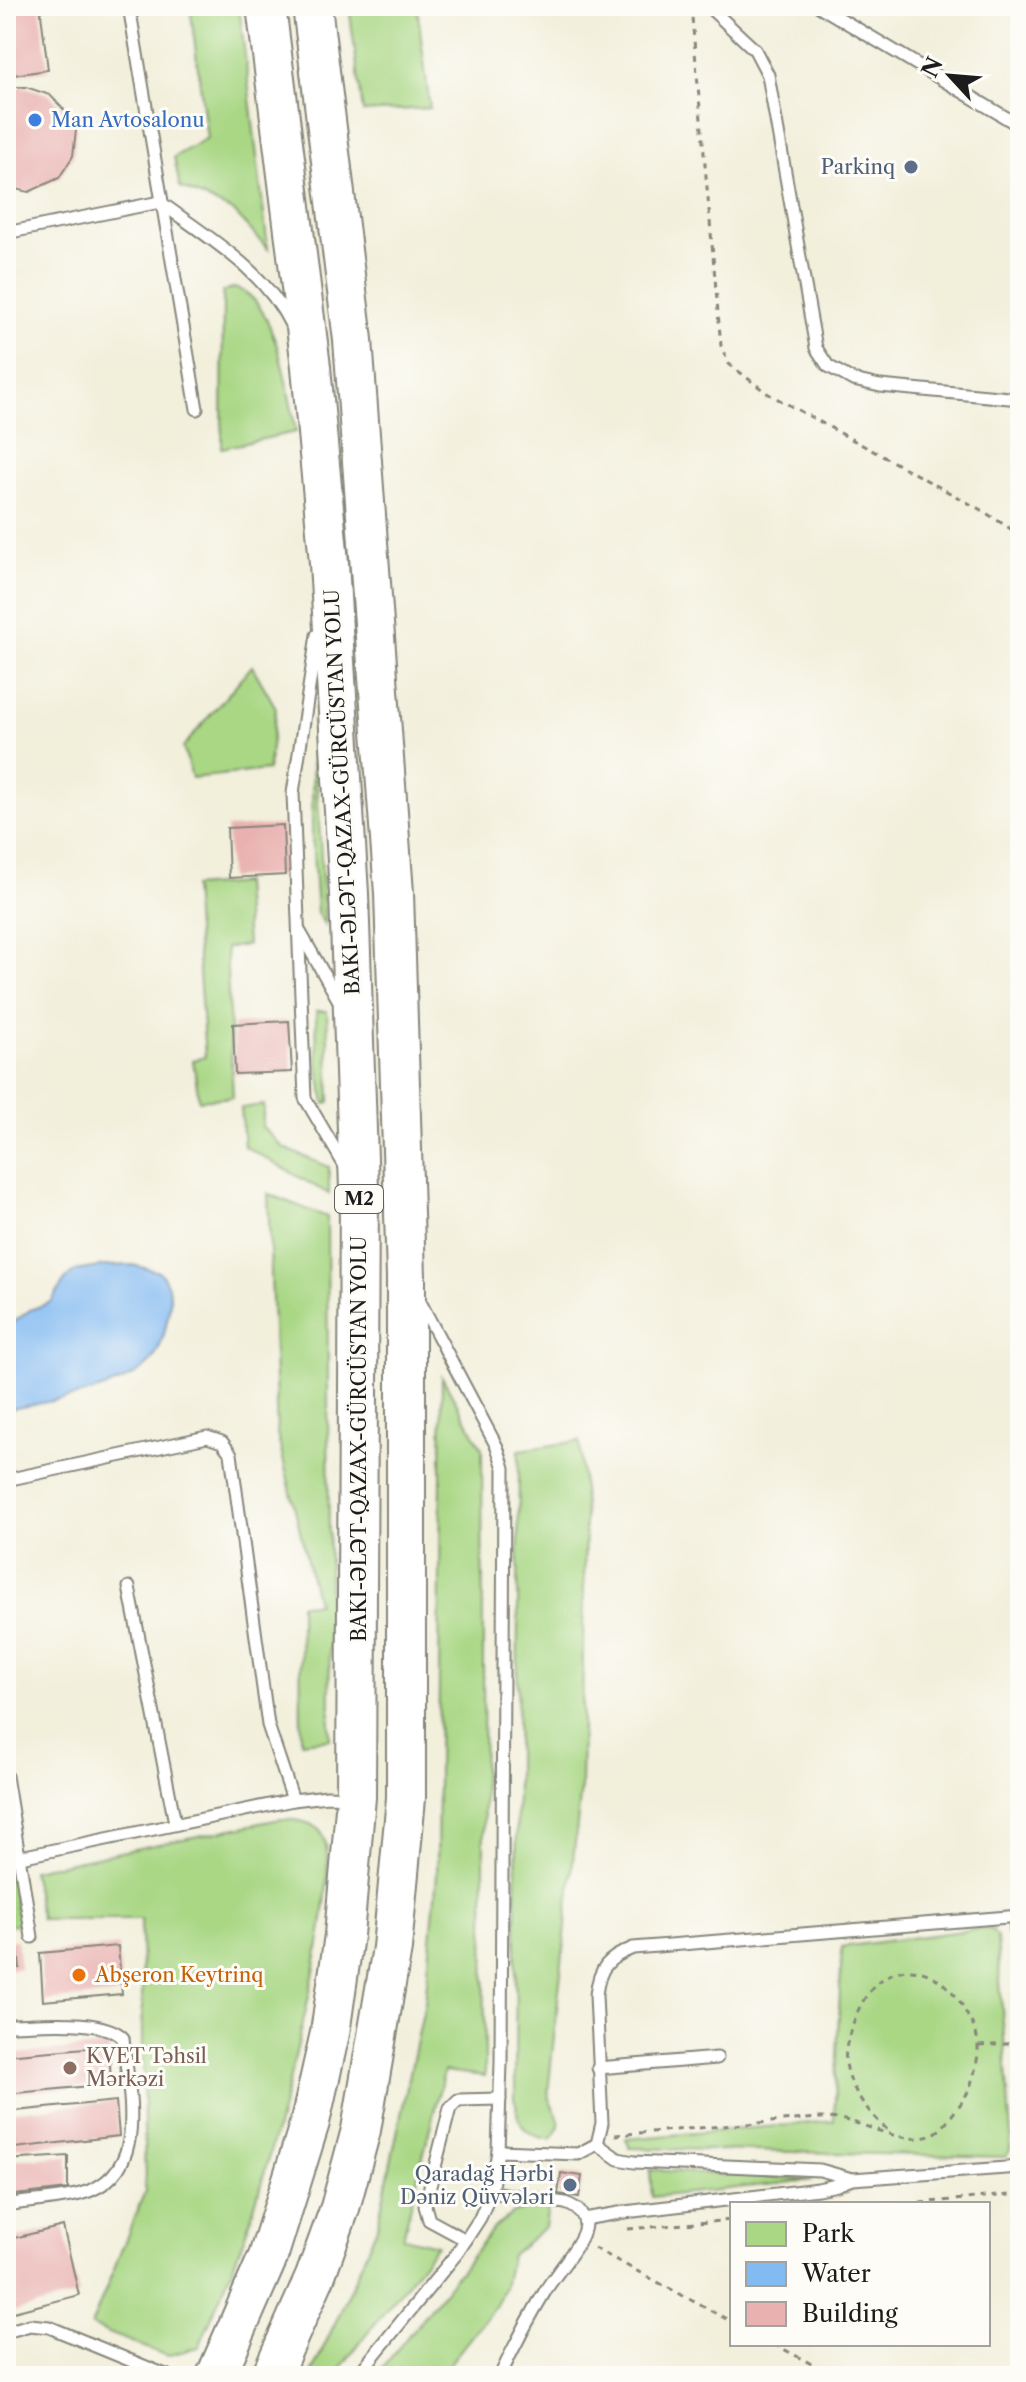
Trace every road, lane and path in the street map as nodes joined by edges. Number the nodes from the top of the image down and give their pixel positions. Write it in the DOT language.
graph roads {
  1 [pos="129,6"];
  2 [pos="266,6"];
  3 [pos="312,6"];
  4 [pos="691,6"];
  5 [pos="708,6"];
  6 [pos="819,6"];
  7 [pos="1020,126"];
  8 [pos="160,202"];
  9 [pos="6,233"];
  10 [pos="311,367"];
  11 [pos="1020,399"];
  12 [pos="197,409"];
  13 [pos="1020,535"];
  14 [pos="329,563"];
  15 [pos="298,928"];
  16 [pos="355,1030"];
  17 [pos="359,1189"];
  18 [pos="406,1277"];
  19 [pos="6,1480"];
  20 [pos="129,1587"];
  21 [pos="6,1776"];
  22 [pos="356,1797"];
  23 [pos="293,1800"];
  24 [pos="175,1823"];
  25 [pos="12,1859"];
  26 [pos="1018,1916"];
  27 [pos="32,1937"];
  28 [pos="1020,2007"];
  29 [pos="6,2025"];
  30 [pos="1020,2043"];
  31 [pos="979,2046"];
  32 [pos="717,2058"];
  33 [pos="598,2068"];
  34 [pos="500,2099"];
  35 [pos="891,2133"];
  36 [pos="598,2140"];
  37 [pos="498,2151"];
  38 [pos="1020,2167"];
  39 [pos="852,2179"];
  40 [pos="491,2192"];
  41 [pos="1020,2194"];
  42 [pos="930,2202"];
  43 [pos="6,2205"];
  44 [pos="584,2219"];
  45 [pos="730,2220"];
  46 [pos="626,2229"];
  47 [pos="466,2240"];
  48 [pos="580,2241"];
  49 [pos="730,2321"];
  50 [pos="6,2332"];
  51 [pos="778,2346"];
  52 [pos="168,2376"];
  53 [pos="216,2376"];
  54 [pos="271,2376"];
  55 [pos="357,2376"];
  56 [pos="500,2376"];
  57 [pos="834,2376"];
  1 -- 8 [label="lane"];
  2 -- 10 [label="highway, M2"];
  3 -- 18 [label="highway, M2"];
  4 -- 13 [label="path"];
  5 -- 11 [label="lane"];
  6 -- 7 [label="lane"];
  8 -- 9 [label="lane"];
  8 -- 10 [label="lane"];
  8 -- 12 [label="lane"];
  10 -- 14 [label="highway, M2"];
  14 -- 15 [label="lane"];
  14 -- 16 [label="highway, M2"];
  15 -- 16 [label="lane"];
  15 -- 17 [label="lane"];
  16 -- 17 [label="highway, M2"];
  17 -- 22 [label="highway, M2"];
  18 -- 34 [label="lane"];
  18 -- 54 [label="highway, M2"];
  19 -- 23 [label="lane"];
  20 -- 24 [label="lane"];
  21 -- 25 [label="lane"];
  22 -- 23 [label="lane"];
  22 -- 53 [label="highway, M2"];
  23 -- 24 [label="lane"];
  24 -- 25 [label="lane"];
  25 -- 27 [label="lane"];
  26 -- 28 [label="lane"];
  26 -- 33 [label="lane"];
  29 -- 43 [label="lane"];
  30 -- 31 [label="path"];
  31 -- 35 [label="path"];
  31 -- 35 [label="path"];
  32 -- 33 [label="lane"];
  33 -- 36 [label="lane"];
  34 -- 37 [label="lane"];
  34 -- 47 [label="lane"];
  35 -- 36 [label="path"];
  36 -- 37 [label="lane"];
  36 -- 39 [label="lane"];
  37 -- 40 [label="lane"];
  38 -- 39 [label="lane"];
  39 -- 44 [label="lane"];
  40 -- 44 [label="lane"];
  40 -- 47 [label="lane"];
  41 -- 42 [label="path"];
  44 -- 48 [label="lane"];
  45 -- 46 [label="path"];
  47 -- 55 [label="lane"];
  48 -- 49 [label="path"];
  48 -- 56 [label="lane"];
  50 -- 52 [label="lane"];
  51 -- 57 [label="path"];
}
